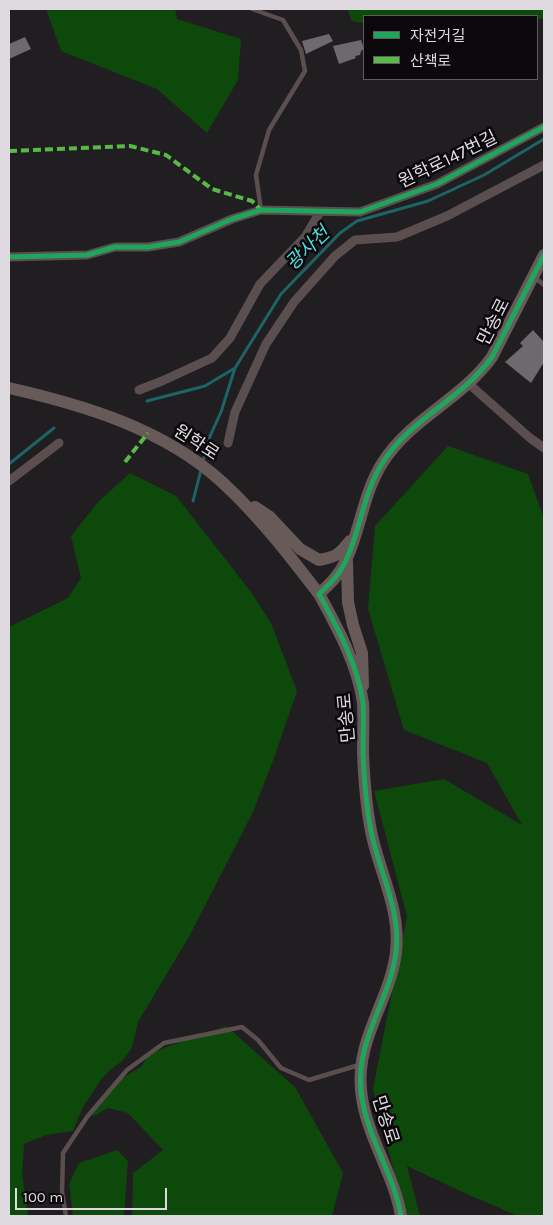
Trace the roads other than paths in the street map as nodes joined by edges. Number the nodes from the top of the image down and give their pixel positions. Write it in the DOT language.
graph roads {
  1 [pos="252,9"];
  2 [pos="544,127"];
  3 [pos="544,165"];
  4 [pos="261,210"];
  5 [pos="320,212"];
  6 [pos="544,255"];
  7 [pos="9,257"];
  8 [pos="533,276"];
  9 [pos="544,285"];
  10 [pos="469,384"];
  11 [pos="9,388"];
  12 [pos="139,390"];
  13 [pos="228,442"];
  14 [pos="58,443"];
  15 [pos="544,448"];
  16 [pos="9,481"];
  17 [pos="237,496"];
  18 [pos="354,535"];
  19 [pos="347,558"];
  20 [pos="319,594"];
  21 [pos="363,701"];
  22 [pos="360,1065"];
  23 [pos="66,1216"];
  24 [pos="401,1216"];
  1 -- 4 [label="lane"];
  2 -- 5 [label="street, 원학로147번길"];
  3 -- 13 [label="street"];
  4 -- 5 [label="street, 원학로147번길"];
  4 -- 7 [label="street, 원학로147번길"];
  5 -- 12 [label="street"];
  6 -- 8 [label="street, 만송로"];
  8 -- 9 [label="lane"];
  8 -- 10 [label="street, 만송로"];
  10 -- 15 [label="street"];
  10 -- 18 [label="street, 만송로"];
  11 -- 17 [label="street, 원학로"];
  14 -- 16 [label="street"];
  17 -- 18 [label="street"];
  17 -- 20 [label="street, 원학로"];
  18 -- 19 [label="street, 만송로"];
  19 -- 20 [label="street, 만송로"];
  19 -- 21 [label="street"];
  20 -- 21 [label="street, 만송로"];
  21 -- 22 [label="street, 만송로"];
  22 -- 23 [label="lane"];
  22 -- 24 [label="street, 만송로"];
}
